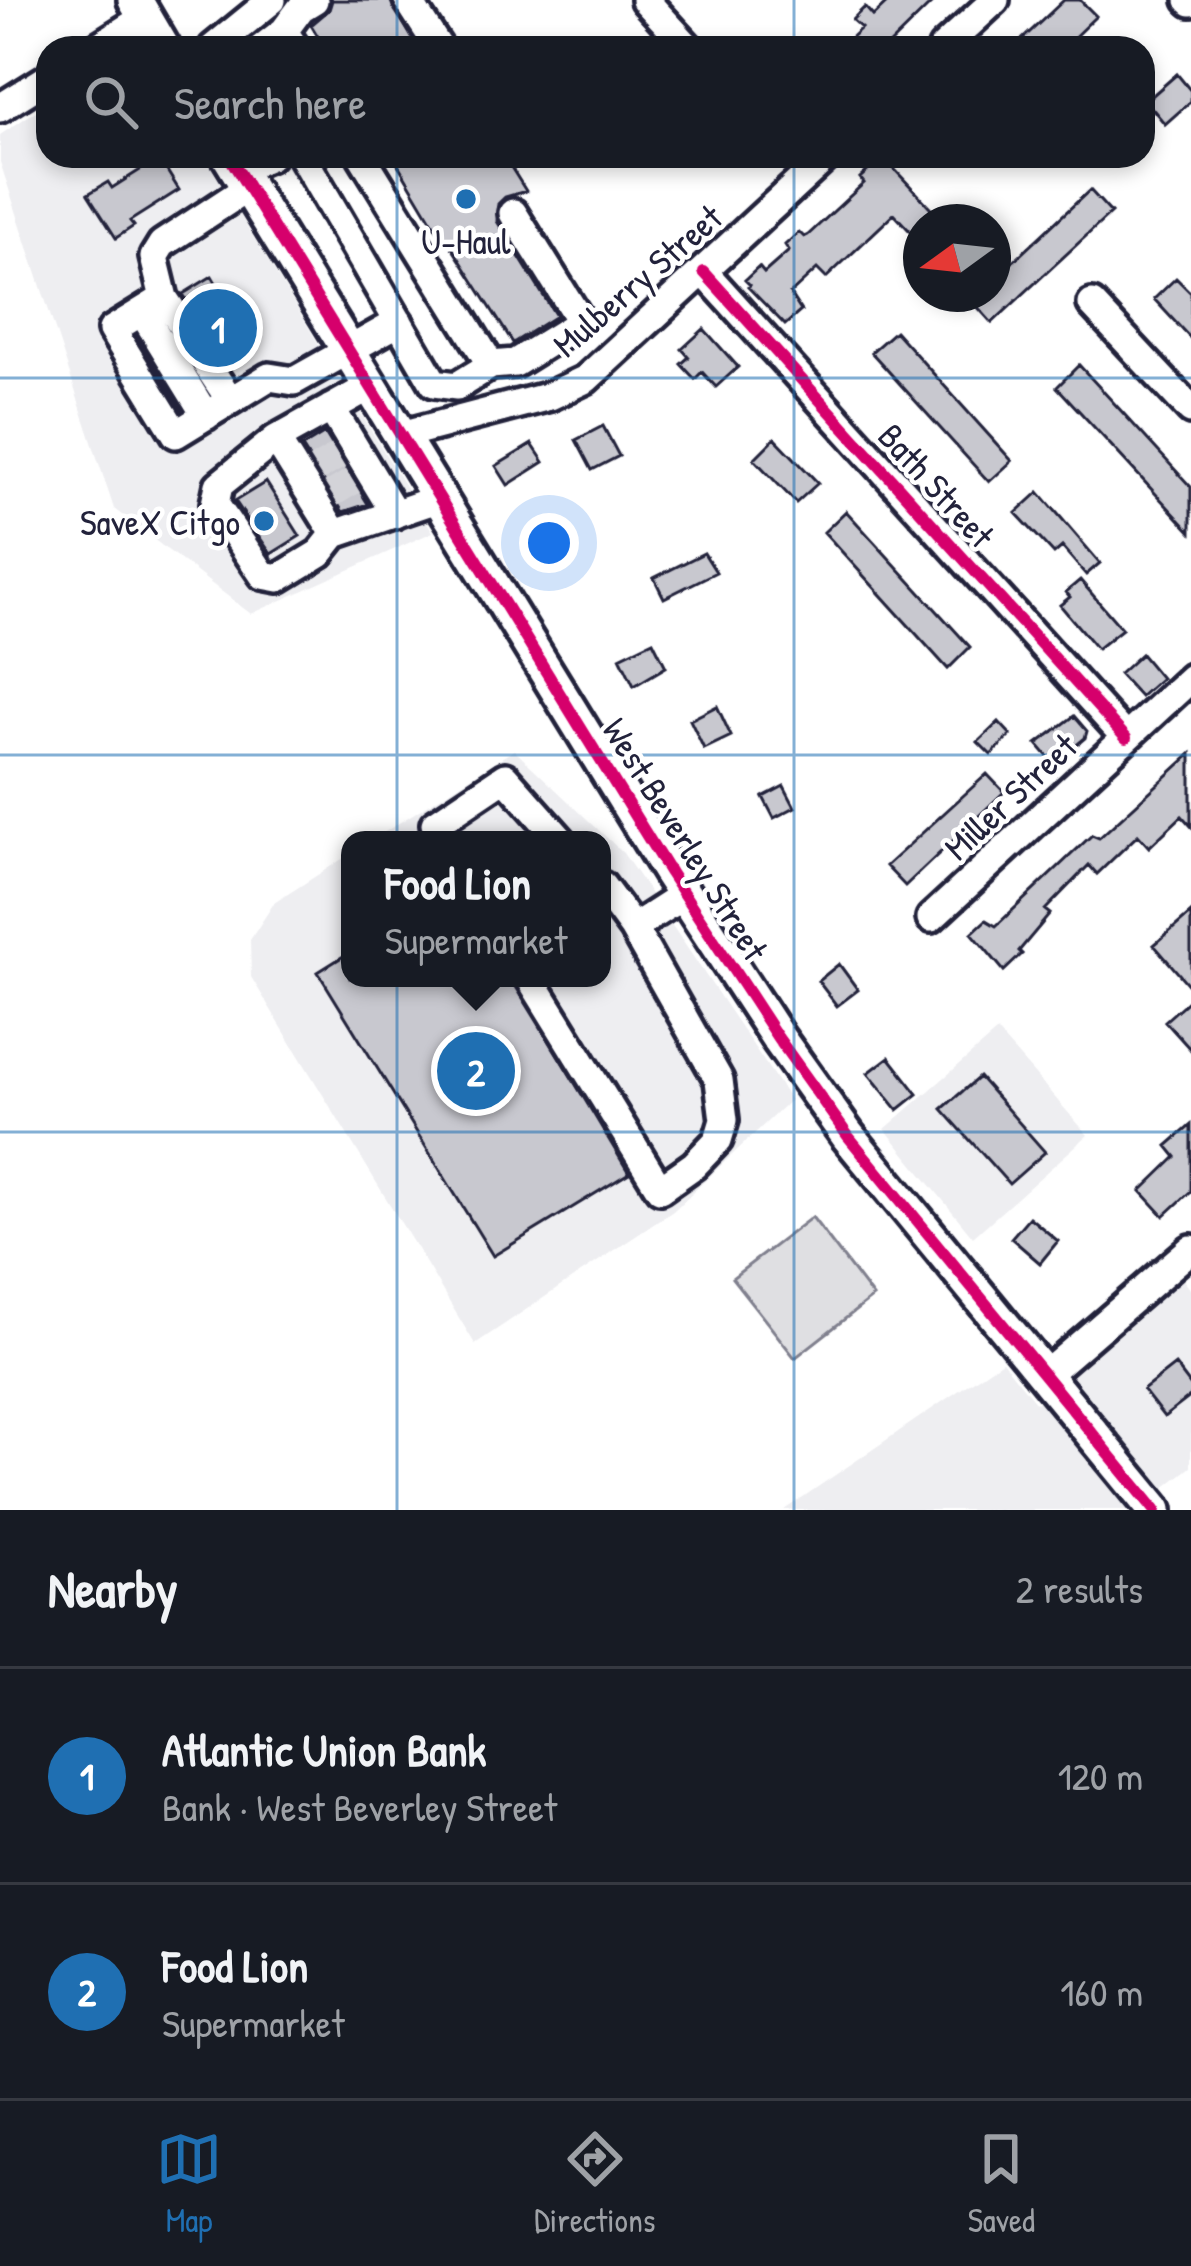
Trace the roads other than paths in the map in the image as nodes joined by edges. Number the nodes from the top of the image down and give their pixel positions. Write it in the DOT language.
graph roads {
  1 [pos="314,0"];
  2 [pos="408,0"];
  3 [pos="645,0"];
  4 [pos="995,0"];
  5 [pos="140,8"];
  6 [pos="262,8"];
  7 [pos="109,36"];
  8 [pos="157,36"];
  9 [pos="228,36"];
  10 [pos="274,36"];
  11 [pos="281,36"];
  12 [pos="432,36"];
  13 [pos="678,36"];
  14 [pos="957,36"];
  15 [pos="36,86"];
  16 [pos="0,107"];
  17 [pos="309,168"];
  18 [pos="369,168"];
  19 [pos="801,168"];
  20 [pos="238,171"];
  21 [pos="513,213"];
  22 [pos="704,272"];
  23 [pos="1092,304"];
  24 [pos="153,305"];
  25 [pos="399,322"];
  26 [pos="187,332"];
  27 [pos="350,352"];
  28 [pos="208,365"];
  29 [pos="491,365"];
  30 [pos="371,386"];
  31 [pos="218,408"];
  32 [pos="331,408"];
  33 [pos="1191,410"];
  34 [pos="401,435"];
  35 [pos="276,439"];
  36 [pos="440,498"];
  37 [pos="395,514"];
  38 [pos="335,534"];
  39 [pos="1191,678"];
  40 [pos="1126,738"];
  41 [pos="439,831"];
  42 [pos="553,831"];
  43 [pos="685,895"];
  44 [pos="611,898"];
  45 [pos="931,918"];
  46 [pos="633,928"];
  47 [pos="536,987"];
  48 [pos="1186,1265"];
  49 [pos="1045,1375"];
  50 [pos="1155,1510"];
  1 -- 11 [label="street"];
  2 -- 12 [label="street"];
  3 -- 13 [label="street"];
  4 -- 14 [label="street"];
  5 -- 7 [label="street"];
  5 -- 8 [label="main road"];
  6 -- 9 [label="street"];
  6 -- 10 [label="street"];
  15 -- 16 [label="street"];
  17 -- 25 [label="street"];
  18 -- 29 [label="street"];
  19 -- 22 [label="street, Mulberry Street"];
  20 -- 24 [label="street"];
  20 -- 27 [label="main road, West Beverley Street"];
  21 -- 29 [label="street"];
  22 -- 34 [label="street, Mulberry Street"];
  22 -- 40 [label="street, Bath Street"];
  23 -- 33 [label="street"];
  24 -- 26 [label="street"];
  24 -- 31 [label="street"];
  25 -- 27 [label="street"];
  25 -- 29 [label="street"];
  27 -- 30 [label="main road, West Beverley Street"];
  27 -- 31 [label="street"];
  28 -- 31 [label="street"];
  30 -- 32 [label="street"];
  30 -- 34 [label="main road, West Beverley Street"];
  32 -- 35 [label="street"];
  32 -- 37 [label="street"];
  34 -- 36 [label="main road, West Beverley Street"];
  35 -- 38 [label="street"];
  35 -- 38 [label="street"];
  36 -- 37 [label="street"];
  36 -- 43 [label="main road, West Beverley Street"];
  37 -- 38 [label="street"];
  39 -- 40 [label="street, Miller Street"];
  40 -- 45 [label="street, Miller Street"];
  41 -- 42 [label="street"];
  43 -- 46 [label="street"];
  43 -- 49 [label="main road, West Beverley Street"];
  44 -- 46 [label="street"];
  46 -- 47 [label="street"];
  48 -- 49 [label="street"];
  49 -- 50 [label="main road, West Beverley Street"];
}
